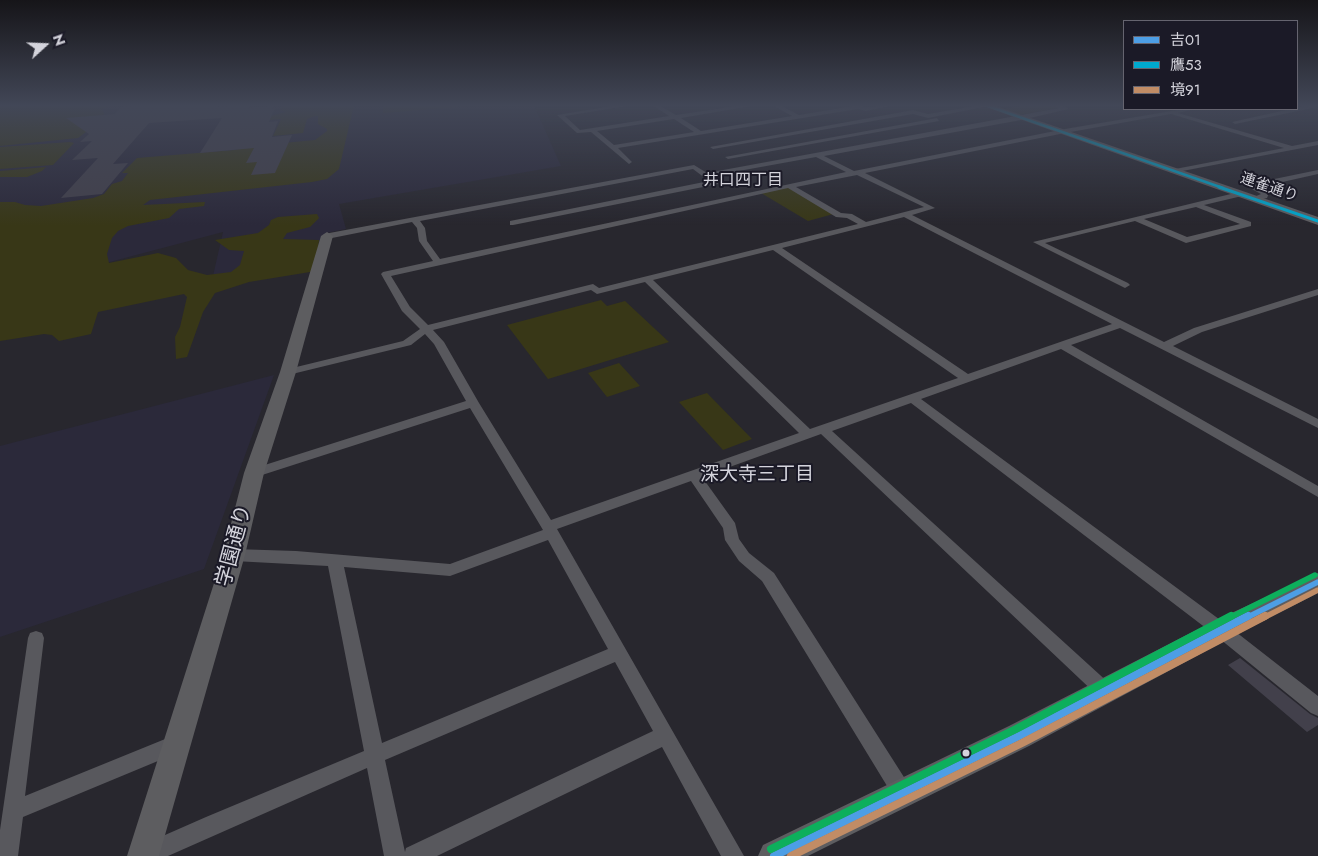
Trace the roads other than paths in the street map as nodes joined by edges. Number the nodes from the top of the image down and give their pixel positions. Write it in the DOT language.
graph roads {
  1 [pos="611,145"];
  2 [pos="626,145"];
  3 [pos="726,145"];
  4 [pos="796,145"];
  5 [pos="865,145"];
  6 [pos="1000,145"];
  7 [pos="1098,145"];
  8 [pos="1281,145"];
  9 [pos="1308,145"];
  10 [pos="720,146"];
  11 [pos="614,147"];
  12 [pos="1292,148"];
  13 [pos="815,154"];
  14 [pos="728,157"];
  15 [pos="629,162"];
  16 [pos="746,168"];
  17 [pos="1172,171"];
  18 [pos="855,172"];
  19 [pos="1318,172"];
  20 [pos="706,175"];
  21 [pos="788,186"];
  22 [pos="1239,194"];
  23 [pos="1253,199"];
  24 [pos="1196,204"];
  25 [pos="646,206"];
  26 [pos="906,215"];
  27 [pos="1136,218"];
  28 [pos="1315,218"];
  29 [pos="414,219"];
  30 [pos="512,223"];
  31 [pos="866,225"];
  32 [pos="326,236"];
  33 [pos="775,247"];
  34 [pos="438,262"];
  35 [pos="647,279"];
  36 [pos="1126,285"];
  37 [pos="1318,292"];
  38 [pos="1121,324"];
  39 [pos="426,329"];
  40 [pos="1062,345"];
  41 [pos="1164,346"];
  42 [pos="288,372"];
  43 [pos="967,379"];
  44 [pos="912,398"];
  45 [pos="473,403"];
  46 [pos="1318,424"];
  47 [pos="815,432"];
  48 [pos="254,473"];
  49 [pos="694,475"];
  50 [pos="1318,492"];
  51 [pos="550,529"];
  52 [pos="234,554"];
  53 [pos="335,560"];
  54 [pos="1318,582"];
  55 [pos="1221,630"];
  56 [pos="36,638"];
  57 [pos="619,652"];
  58 [pos="1105,691"];
  59 [pos="1318,707"];
  60 [pos="666,735"];
  61 [pos="177,743"];
  62 [pos="374,756"];
  63 [pos="902,792"];
  64 [pos="14,811"];
  65 [pos="7,856"];
  66 [pos="143,856"];
  67 [pos="395,856"];
  68 [pos="414,856"];
  69 [pos="733,856"];
  70 [pos="774,856"];
  1 -- 11 [label="street"];
  2 -- 11 [label="street"];
  3 -- 10 [label="street"];
  4 -- 14 [label="street"];
  5 -- 13 [label="street"];
  6 -- 18 [label="street"];
  7 -- 17 [label="main road, 連雀通り"];
  8 -- 12 [label="street"];
  9 -- 12 [label="street"];
  10 -- 14 [label="street"];
  11 -- 15 [label="street"];
  12 -- 17 [label="street"];
  13 -- 16 [label="street"];
  13 -- 18 [label="street"];
  14 -- 16 [label="street"];
  16 -- 20 [label="street"];
  17 -- 22 [label="main road, 連雀通り"];
  18 -- 21 [label="street"];
  18 -- 26 [label="street"];
  19 -- 23 [label="street"];
  20 -- 25 [label="street"];
  20 -- 29 [label="street"];
  21 -- 25 [label="street"];
  21 -- 31 [label="street"];
  22 -- 23 [label="main road, 連雀通り"];
  22 -- 24 [label="street"];
  23 -- 28 [label="main road, 連雀通り"];
  24 -- 27 [label="street"];
  24 -- 27 [label="street"];
  25 -- 30 [label="street"];
  25 -- 34 [label="street"];
  26 -- 31 [label="street"];
  26 -- 38 [label="street"];
  27 -- 36 [label="street"];
  29 -- 32 [label="street"];
  29 -- 34 [label="street"];
  31 -- 33 [label="street"];
  32 -- 42 [label="main road, 学園通り"];
  33 -- 35 [label="street"];
  33 -- 43 [label="street"];
  34 -- 39 [label="street"];
  35 -- 39 [label="street"];
  35 -- 47 [label="street"];
  37 -- 41 [label="street"];
  38 -- 40 [label="street"];
  38 -- 41 [label="street"];
  39 -- 42 [label="street"];
  39 -- 45 [label="street"];
  40 -- 43 [label="street"];
  40 -- 50 [label="street"];
  41 -- 46 [label="street"];
  42 -- 48 [label="main road, 学園通り"];
  43 -- 44 [label="street"];
  44 -- 47 [label="street"];
  44 -- 55 [label="street"];
  45 -- 48 [label="street"];
  45 -- 51 [label="street"];
  47 -- 49 [label="street"];
  47 -- 58 [label="street"];
  48 -- 52 [label="main road, 学園通り"];
  49 -- 51 [label="street"];
  49 -- 63 [label="street"];
  51 -- 53 [label="street"];
  51 -- 57 [label="street"];
  52 -- 53 [label="street"];
  52 -- 61 [label="main road, 学園通り"];
  53 -- 62 [label="street"];
  54 -- 55 [label="main road"];
  55 -- 58 [label="main road"];
  55 -- 59 [label="street"];
  56 -- 64 [label="street"];
  57 -- 60 [label="street"];
  57 -- 62 [label="street"];
  58 -- 63 [label="main road"];
  60 -- 68 [label="street"];
  60 -- 69 [label="street"];
  61 -- 64 [label="street"];
  61 -- 66 [label="main road, 学園通り"];
  62 -- 66 [label="street"];
  62 -- 67 [label="street"];
  63 -- 70 [label="main road"];
  64 -- 65 [label="street"];
}
